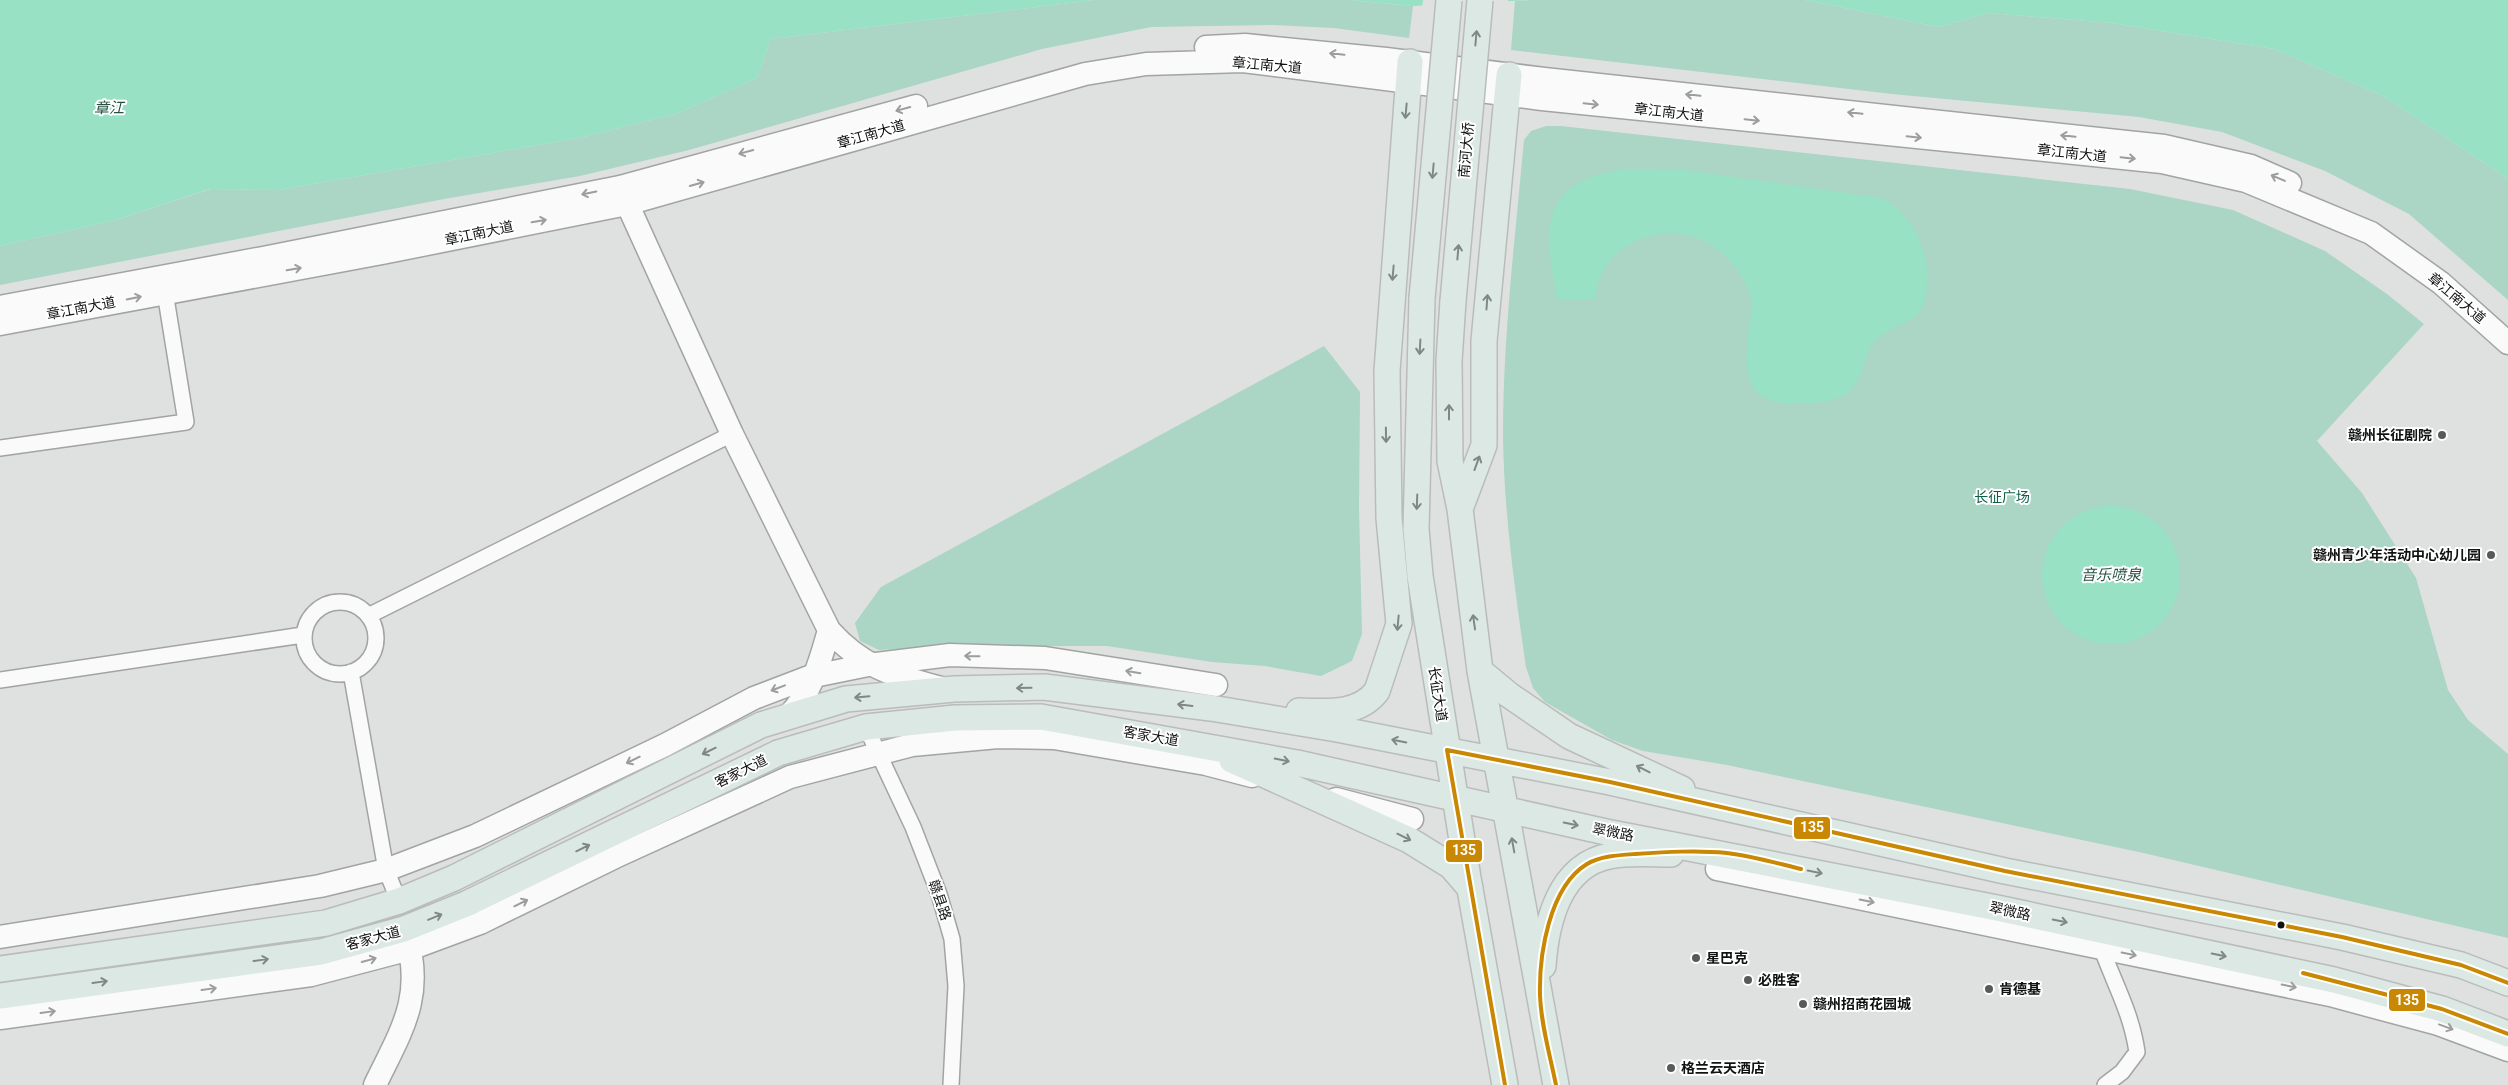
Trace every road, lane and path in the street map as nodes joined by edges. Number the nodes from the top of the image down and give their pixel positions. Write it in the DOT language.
graph roads {
  1 [pos="1449,0"];
  2 [pos="1480,0"];
  3 [pos="1409,72"];
  4 [pos="1510,75"];
  5 [pos="623,196"];
  6 [pos="165,292"];
  7 [pos="0,307"];
  8 [pos="0,324"];
  9 [pos="2508,326"];
  10 [pos="2508,342"];
  11 [pos="732,434"];
  12 [pos="1418,440"];
  13 [pos="0,448"];
  14 [pos="1389,505"];
  15 [pos="1460,509"];
  16 [pos="1393,563"];
  17 [pos="1424,607"];
  18 [pos="368,616"];
  19 [pos="829,630"];
  20 [pos="304,635"];
  21 [pos="872,665"];
  22 [pos="1480,671"];
  23 [pos="350,672"];
  24 [pos="814,676"];
  25 [pos="0,680"];
  26 [pos="946,689"];
  27 [pos="1214,697"];
  28 [pos="787,717"];
  29 [pos="866,727"];
  30 [pos="1200,744"];
  31 [pos="1447,750"];
  32 [pos="880,754"];
  33 [pos="1497,760"];
  34 [pos="1284,785"];
  35 [pos="1455,798"];
  36 [pos="1718,807"];
  37 [pos="1506,809"];
  38 [pos="1412,819"];
  39 [pos="1716,860"];
  40 [pos="386,870"];
  41 [pos="1470,888"];
  42 [pos="399,901"];
  43 [pos="0,937"];
  44 [pos="2098,938"];
  45 [pos="407,939"];
  46 [pos="0,969"];
  47 [pos="2508,983"];
  48 [pos="0,996"];
  49 [pos="1540,996"];
  50 [pos="0,1018"];
  51 [pos="2508,1034"];
  52 [pos="2508,1050"];
  53 [pos="375,1085"];
  54 [pos="951,1085"];
  55 [pos="1505,1085"];
  56 [pos="1556,1085"];
  57 [pos="2105,1085"];
  1 -- 12 [label="main road, 长征大道, one-way, bridge"];
  15 -- 2 [label="main road, 南河大桥, one-way, bridge"];
  3 -- 4 [label="main road, 章江南大道"];
  3 -- 5 [label="main road, 章江南大道"];
  3 -- 10 [label="main road, 章江南大道, one-way"];
  3 -- 14 [label="main road, one-way"];
  9 -- 4 [label="main road, 章江南大道, one-way"];
  15 -- 4 [label="main road, one-way"];
  6 -- 5 [label="main road, 章江南大道, one-way"];
  5 -- 7 [label="main road, 章江南大道, one-way"];
  5 -- 11 [label="main road"];
  8 -- 6 [label="main road, 章江南大道, one-way"];
  6 -- 13 [label="street"];
  11 -- 18 [label="street"];
  11 -- 19 [label="main road"];
  12 -- 14 [label="main road"];
  12 -- 17 [label="main road, 长征大道, one-way"];
  14 -- 16 [label="main road"];
  22 -- 15 [label="main road, one-way"];
  16 -- 17 [label="main road"];
  16 -- 27 [label="main road, one-way"];
  17 -- 31 [label="main road, 长征大道"];
  18 -- 20 [label="street"];
  18 -- 23 [label="street"];
  19 -- 21 [label="main road"];
  19 -- 24 [label="main road"];
  20 -- 23 [label="street"];
  20 -- 25 [label="street"];
  21 -- 24 [label="main road"];
  21 -- 26 [label="main road"];
  27 -- 21 [label="main road, one-way"];
  22 -- 33 [label="main road"];
  36 -- 22 [label="main road, one-way"];
  23 -- 40 [label="street"];
  24 -- 28 [label="main road"];
  24 -- 40 [label="main road, one-way"];
  27 -- 26 [label="main road, 客家大道, one-way"];
  26 -- 28 [label="main road, 客家大道, one-way"];
  31 -- 27 [label="main road, 客家大道, one-way"];
  28 -- 42 [label="main road, 客家大道, one-way"];
  29 -- 30 [label="main road, 客家大道"];
  29 -- 32 [label="street, 赣县路"];
  45 -- 29 [label="main road, 客家大道, one-way"];
  30 -- 34 [label="main road"];
  30 -- 35 [label="main road, 客家大道, one-way"];
  31 -- 33 [label="main road"];
  31 -- 35 [label="main road, 长征大道"];
  32 -- 34 [label="main road"];
  45 -- 32 [label="main road, one-way"];
  32 -- 54 [label="street, 赣县路"];
  33 -- 36 [label="main road"];
  33 -- 37 [label="main road"];
  34 -- 38 [label="main road"];
  34 -- 41 [label="main road, one-way"];
  35 -- 37 [label="main road, 客家大道"];
  35 -- 41 [label="main road, 长征大道"];
  36 -- 47 [label="main road"];
  37 -- 39 [label="main road, 翠微路, one-way"];
  49 -- 37 [label="main road, one-way"];
  39 -- 44 [label="main road, 翠微路, one-way"];
  39 -- 49 [label="main road"];
  40 -- 42 [label="street"];
  40 -- 43 [label="main road"];
  41 -- 55 [label="main road, 长征大道"];
  42 -- 46 [label="main road, 客家大道"];
  44 -- 51 [label="main road, 翠微路, one-way"];
  44 -- 52 [label="main road, one-way"];
  44 -- 57 [label="street"];
  48 -- 45 [label="main road, 客家大道, one-way"];
  50 -- 45 [label="main road, one-way"];
  45 -- 53 [label="main road"];
  49 -- 56 [label="main road"];
}
